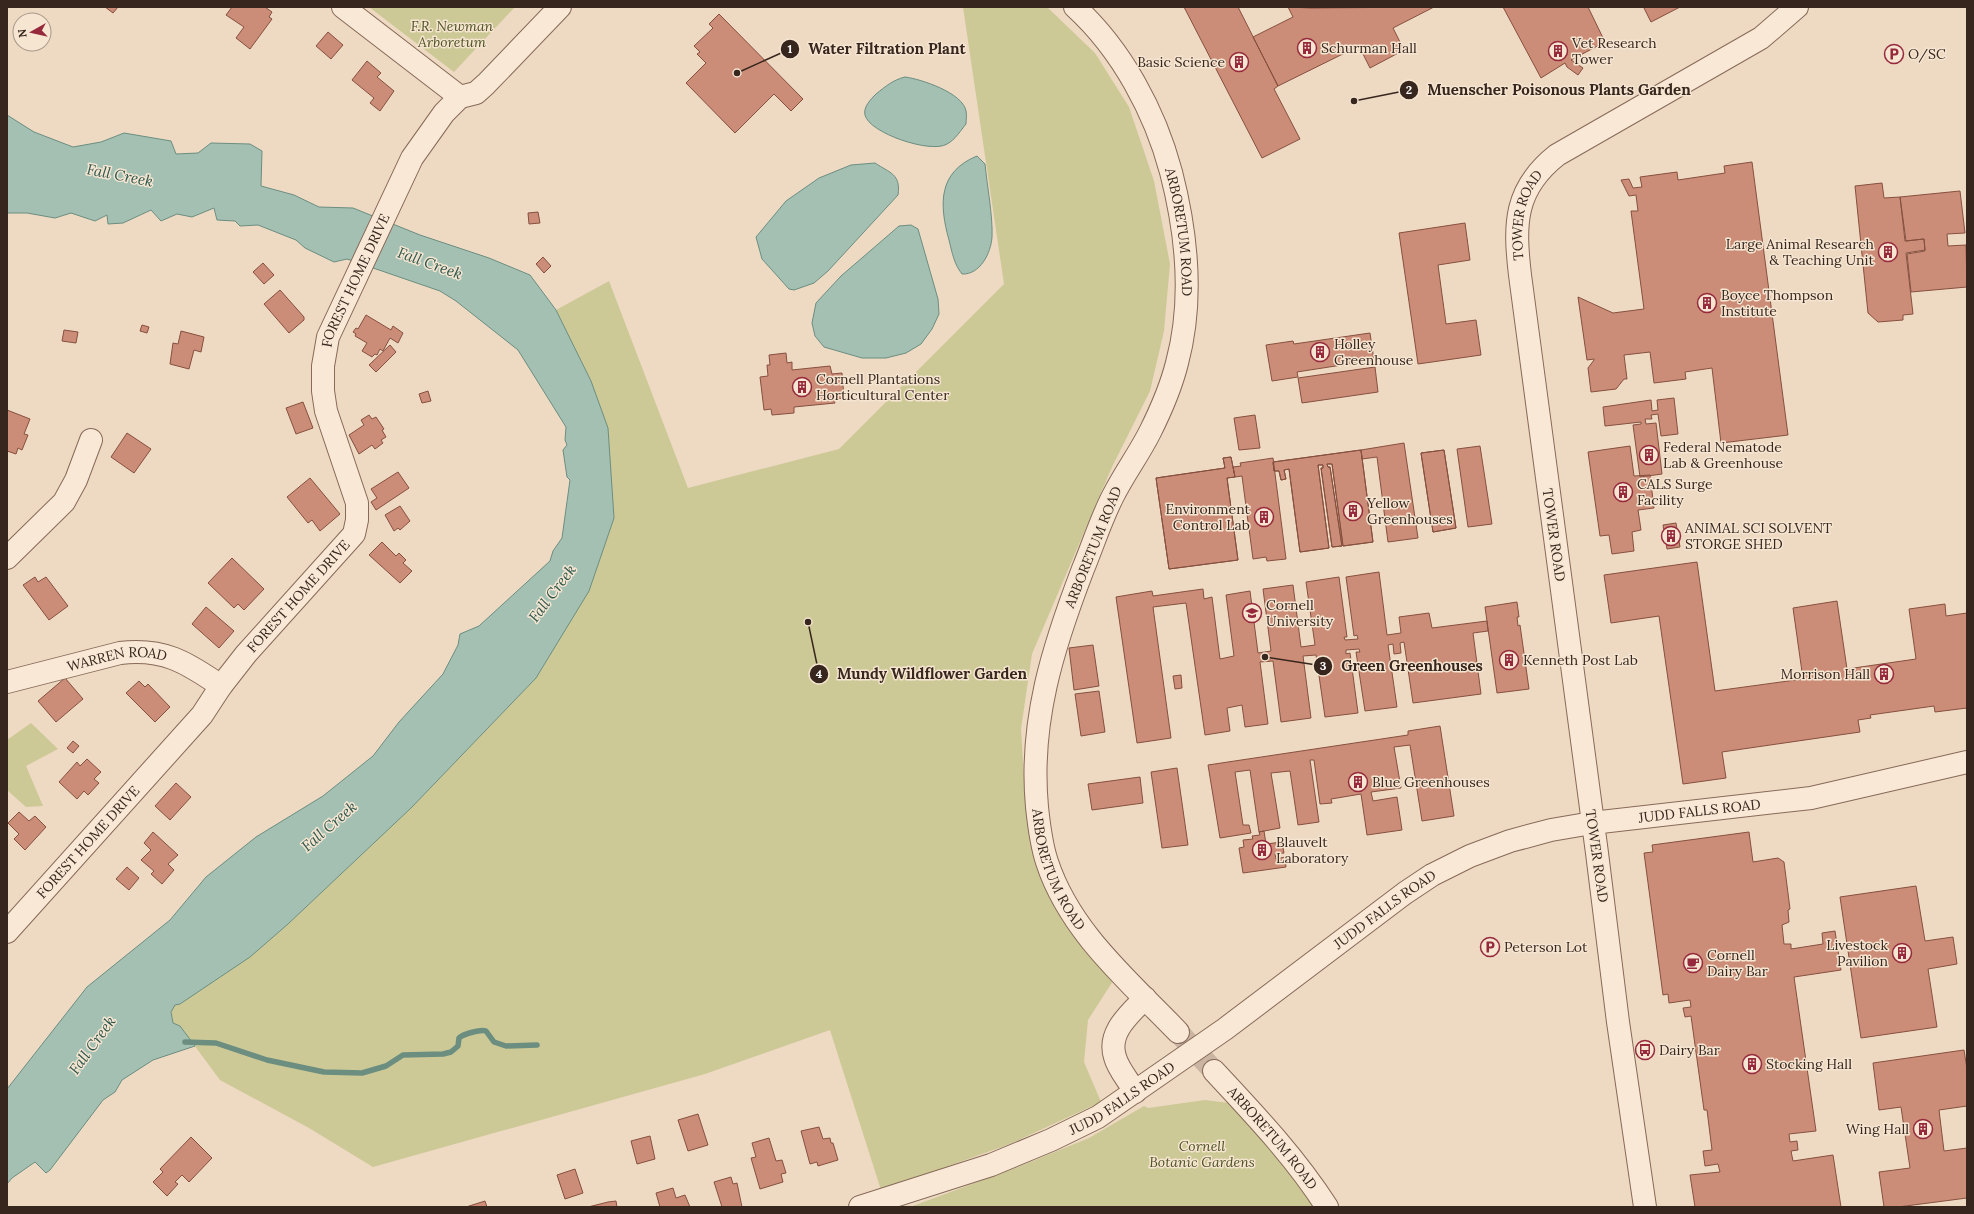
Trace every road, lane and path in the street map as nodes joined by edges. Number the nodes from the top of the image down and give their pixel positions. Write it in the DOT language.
graph roads {
  1 [pos="343,7"];
  2 [pos="560,7"];
  3 [pos="1075,7"];
  4 [pos="1797,7"];
  5 [pos="460,98"];
  6 [pos="91,440"];
  7 [pos="7,558"];
  8 [pos="7,682"];
  9 [pos="221,686"];
  10 [pos="1967,762"];
  11 [pos="1592,823"];
  12 [pos="7,932"];
  13 [pos="1145,998"];
  14 [pos="1178,1032"];
  15 [pos="1214,1072"];
  16 [pos="1135,1092"];
  17 [pos="860,1207"];
  18 [pos="1327,1207"];
  19 [pos="1644,1207"];
  1 -- 5 [label="street"];
  2 -- 5 [label="street, FOREST HOME DRIVE"];
  3 -- 13 [label="street, ARBORETUM ROAD"];
  4 -- 11 [label="street, TOWER ROAD"];
  5 -- 9 [label="street, FOREST HOME DRIVE"];
  6 -- 7 [label="street"];
  8 -- 9 [label="street, WARREN ROAD"];
  9 -- 12 [label="street, FOREST HOME DRIVE"];
  10 -- 11 [label="street, JUDD FALLS ROAD"];
  11 -- 16 [label="street, JUDD FALLS ROAD"];
  11 -- 19 [label="street, TOWER ROAD"];
  13 -- 14 [label="street, ARBORETUM ROAD"];
  13 -- 16 [label="street"];
  15 -- 18 [label="street, ARBORETUM ROAD"];
  16 -- 17 [label="street, JUDD FALLS ROAD"];
}
